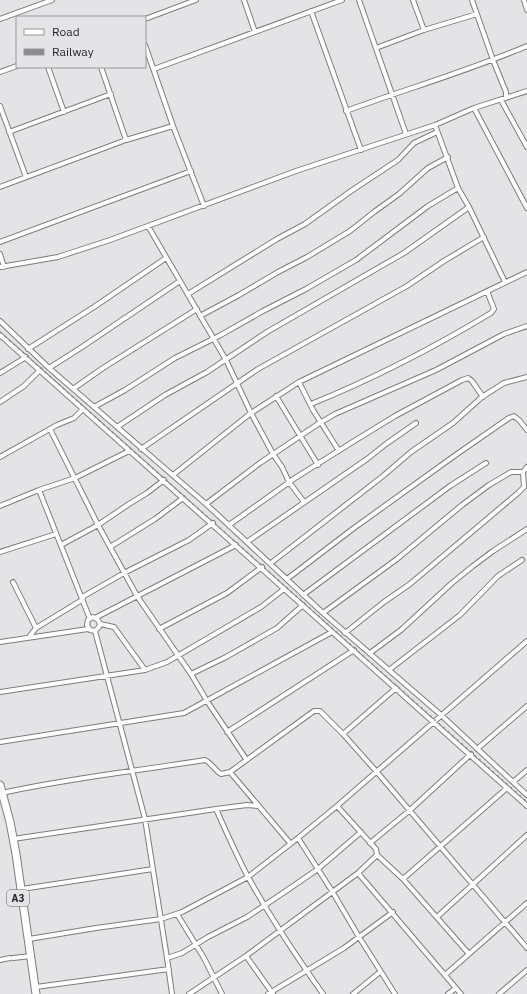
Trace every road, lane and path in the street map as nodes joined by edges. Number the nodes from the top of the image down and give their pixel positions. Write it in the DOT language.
graph roads {
  1 [pos="52,0"];
  2 [pos="196,0"];
  3 [pos="244,0"];
  4 [pos="342,0"];
  5 [pos="359,0"];
  6 [pos="413,0"];
  7 [pos="472,0"];
  8 [pos="524,0"];
  9 [pos="527,10"];
  10 [pos="311,11"];
  11 [pos="476,14"];
  12 [pos="0,19"];
  13 [pos="146,19"];
  14 [pos="424,30"];
  15 [pos="255,32"];
  16 [pos="527,46"];
  17 [pos="146,48"];
  18 [pos="376,48"];
  19 [pos="493,60"];
  20 [pos="16,66"];
  21 [pos="48,68"];
  22 [pos="101,68"];
  23 [pos="154,69"];
  24 [pos="0,72"];
  25 [pos="527,92"];
  26 [pos="111,94"];
  27 [pos="392,94"];
  28 [pos="506,98"];
  29 [pos="501,100"];
  30 [pos="0,106"];
  31 [pos="474,108"];
  32 [pos="346,111"];
  33 [pos="64,112"];
  34 [pos="435,125"];
  35 [pos="173,126"];
  36 [pos="9,132"];
  37 [pos="437,132"];
  38 [pos="406,134"];
  39 [pos="126,140"];
  40 [pos="527,147"];
  41 [pos="360,150"];
  42 [pos="448,157"];
  43 [pos="191,171"];
  44 [pos="26,177"];
  45 [pos="0,187"];
  46 [pos="458,188"];
  47 [pos="204,206"];
  48 [pos="469,207"];
  49 [pos="527,208"];
  50 [pos="148,226"];
  51 [pos="484,237"];
  52 [pos="0,242"];
  53 [pos="0,254"];
  54 [pos="166,258"];
  55 [pos="2,267"];
  56 [pos="527,272"];
  57 [pos="180,281"];
  58 [pos="505,282"];
  59 [pos="486,291"];
  60 [pos="188,294"];
  61 [pos="197,309"];
  62 [pos="200,316"];
  63 [pos="0,321"];
  64 [pos="527,326"];
  65 [pos="0,335"];
  66 [pos="214,339"];
  67 [pos="28,349"];
  68 [pos="26,357"];
  69 [pos="226,360"];
  70 [pos="49,368"];
  71 [pos="40,370"];
  72 [pos="0,373"];
  73 [pos="527,377"];
  74 [pos="237,382"];
  75 [pos="299,382"];
  76 [pos="73,389"];
  77 [pos="276,396"];
  78 [pos="483,397"];
  79 [pos="0,402"];
  80 [pos="310,404"];
  81 [pos="94,407"];
  82 [pos="83,408"];
  83 [pos="251,413"];
  84 [pos="322,422"];
  85 [pos="416,423"];
  86 [pos="117,427"];
  87 [pos="50,429"];
  88 [pos="527,430"];
  89 [pos="300,436"];
  90 [pos="141,449"];
  91 [pos="129,451"];
  92 [pos="339,451"];
  93 [pos="273,454"];
  94 [pos="0,457"];
  95 [pos="486,464"];
  96 [pos="318,465"];
  97 [pos="527,467"];
  98 [pos="523,472"];
  99 [pos="173,475"];
  100 [pos="76,478"];
  101 [pos="164,480"];
  102 [pos="289,482"];
  103 [pos="39,490"];
  104 [pos="183,498"];
  105 [pos="304,502"];
  106 [pos="206,504"];
  107 [pos="0,506"];
  108 [pos="213,523"];
  109 [pos="98,525"];
  110 [pos="229,525"];
  111 [pos="527,529"];
  112 [pos="56,534"];
  113 [pos="247,542"];
  114 [pos="61,545"];
  115 [pos="236,546"];
  116 [pos="110,547"];
  117 [pos="0,552"];
  118 [pos="522,560"];
  119 [pos="271,563"];
  120 [pos="262,567"];
  121 [pos="124,573"];
  122 [pos="287,579"];
  123 [pos="13,582"];
  124 [pos="284,589"];
  125 [pos="303,595"];
  126 [pos="137,596"];
  127 [pos="82,600"];
  128 [pos="303,605"];
  129 [pos="323,613"];
  130 [pos="95,618"];
  131 [pos="90,619"];
  132 [pos="100,624"];
  133 [pos="36,628"];
  134 [pos="88,629"];
  135 [pos="159,629"];
  136 [pos="95,631"];
  137 [pos="332,632"];
  138 [pos="345,633"];
  139 [pos="29,637"];
  140 [pos="527,641"];
  141 [pos="0,642"];
  142 [pos="354,650"];
  143 [pos="370,653"];
  144 [pos="178,655"];
  145 [pos="145,670"];
  146 [pos="389,670"];
  147 [pos="191,674"];
  148 [pos="108,675"];
  149 [pos="396,688"];
  150 [pos="0,692"];
  151 [pos="207,701"];
  152 [pos="527,706"];
  153 [pos="441,715"];
  154 [pos="433,722"];
  155 [pos="120,723"];
  156 [pos="227,732"];
  157 [pos="343,734"];
  158 [pos="0,742"];
  159 [pos="476,749"];
  160 [pos="470,754"];
  161 [pos="246,759"];
  162 [pos="527,770"];
  163 [pos="133,771"];
  164 [pos="376,771"];
  165 [pos="230,772"];
  166 [pos="513,782"];
  167 [pos="507,788"];
  168 [pos="1,789"];
  169 [pos="527,795"];
  170 [pos="0,802"];
  171 [pos="258,806"];
  172 [pos="337,806"];
  173 [pos="527,806"];
  174 [pos="216,809"];
  175 [pos="409,810"];
  176 [pos="145,819"];
  177 [pos="360,832"];
  178 [pos="527,836"];
  179 [pos="298,838"];
  180 [pos="13,839"];
  181 [pos="290,843"];
  182 [pos="370,843"];
  183 [pos="440,847"];
  184 [pos="377,855"];
  185 [pos="153,869"];
  186 [pos="318,869"];
  187 [pos="358,873"];
  188 [pos="248,877"];
  189 [pos="403,879"];
  190 [pos="473,885"];
  191 [pos="22,890"];
  192 [pos="332,891"];
  193 [pos="527,904"];
  194 [pos="265,906"];
  195 [pos="393,912"];
  196 [pos="177,914"];
  197 [pos="437,917"];
  198 [pos="161,919"];
  199 [pos="506,923"];
  200 [pos="280,930"];
  201 [pos="358,937"];
  202 [pos="29,939"];
  203 [pos="196,946"];
  204 [pos="527,948"];
  205 [pos="469,954"];
  206 [pos="29,956"];
  207 [pos="246,956"];
  208 [pos="167,958"];
  209 [pos="0,960"];
  210 [pos="169,969"];
  211 [pos="527,970"];
  212 [pos="307,971"];
  213 [pos="380,972"];
  214 [pos="445,975"];
  215 [pos="214,977"];
  216 [pos="456,988"];
  217 [pos="36,990"];
  218 [pos="271,993"];
  219 [pos="32,994"];
  220 [pos="172,994"];
  221 [pos="188,994"];
  222 [pos="222,994"];
  223 [pos="324,994"];
  224 [pos="353,994"];
  225 [pos="394,994"];
  226 [pos="448,994"];
  227 [pos="461,994"];
  228 [pos="499,994"];
  1 -- 12 [label="street"];
  2 -- 13 [label="street"];
  3 -- 15 [label="street"];
  4 -- 10 [label="street"];
  5 -- 18 [label="street"];
  6 -- 14 [label="street"];
  7 -- 11 [label="street"];
  8 -- 9 [label="street"];
  10 -- 15 [label="street"];
  10 -- 32 [label="street"];
  11 -- 14 [label="street"];
  11 -- 19 [label="street"];
  14 -- 18 [label="street"];
  15 -- 23 [label="street"];
  16 -- 19 [label="street"];
  17 -- 23 [label="street"];
  18 -- 27 [label="street"];
  19 -- 27 [label="street"];
  19 -- 28 [label="street"];
  20 -- 24 [label="street"];
  21 -- 33 [label="street"];
  22 -- 26 [label="street"];
  23 -- 35 [label="street"];
  25 -- 28 [label="street"];
  26 -- 33 [label="street"];
  26 -- 39 [label="street"];
  27 -- 32 [label="street"];
  27 -- 38 [label="street"];
  28 -- 29 [label="street"];
  29 -- 31 [label="street"];
  29 -- 40 [label="street"];
  30 -- 36 [label="street"];
  31 -- 34 [label="street"];
  31 -- 49 [label="street"];
  32 -- 41 [label="street"];
  33 -- 36 [label="street"];
  34 -- 37 [label="street"];
  34 -- 38 [label="street"];
  35 -- 39 [label="street"];
  35 -- 43 [label="street"];
  36 -- 44 [label="street"];
  37 -- 42 [label="street"];
  37 -- 60 [label="street"];
  38 -- 41 [label="street"];
  39 -- 44 [label="street"];
  41 -- 47 [label="street"];
  42 -- 46 [label="street"];
  42 -- 62 [label="street"];
  43 -- 47 [label="street"];
  43 -- 52 [label="street"];
  44 -- 45 [label="street"];
  46 -- 48 [label="street"];
  46 -- 66 [label="street"];
  47 -- 50 [label="street"];
  48 -- 51 [label="street"];
  48 -- 69 [label="street"];
  50 -- 54 [label="street"];
  50 -- 55 [label="street"];
  51 -- 58 [label="street"];
  51 -- 74 [label="street"];
  53 -- 55 [label="street"];
  54 -- 57 [label="street"];
  54 -- 67 [label="street"];
  56 -- 58 [label="street"];
  57 -- 60 [label="street"];
  57 -- 70 [label="street"];
  58 -- 59 [label="street"];
  59 -- 75 [label="street"];
  59 -- 80 [label="street"];
  60 -- 61 [label="street"];
  61 -- 62 [label="street"];
  61 -- 76 [label="street"];
  62 -- 66 [label="street"];
  63 -- 67 [label="street"];
  64 -- 84 [label="street"];
  65 -- 68 [label="street"];
  66 -- 69 [label="street"];
  66 -- 81 [label="street"];
  67 -- 70 [label="street"];
  68 -- 71 [label="street"];
  68 -- 72 [label="street"];
  69 -- 74 [label="street"];
  69 -- 86 [label="street"];
  70 -- 76 [label="street"];
  71 -- 79 [label="street"];
  71 -- 82 [label="street"];
  73 -- 78 [label="street"];
  74 -- 83 [label="street"];
  74 -- 90 [label="street"];
  75 -- 77 [label="street"];
  75 -- 80 [label="street"];
  76 -- 81 [label="street"];
  77 -- 83 [label="street"];
  77 -- 89 [label="street"];
  78 -- 92 [label="street"];
  78 -- 119 [label="street"];
  80 -- 84 [label="street"];
  81 -- 86 [label="street"];
  82 -- 87 [label="street"];
  82 -- 91 [label="street"];
  83 -- 93 [label="street"];
  83 -- 99 [label="street"];
  84 -- 89 [label="street"];
  84 -- 92 [label="street"];
  85 -- 105 [label="street"];
  86 -- 90 [label="street"];
  87 -- 94 [label="street"];
  87 -- 100 [label="street"];
  88 -- 122 [label="street"];
  89 -- 93 [label="street"];
  89 -- 96 [label="street"];
  90 -- 99 [label="street"];
  91 -- 100 [label="street"];
  91 -- 101 [label="street"];
  92 -- 96 [label="street"];
  93 -- 102 [label="street"];
  93 -- 106 [label="street"];
  95 -- 125 [label="street"];
  96 -- 102 [label="street"];
  97 -- 98 [label="street"];
  98 -- 129 [label="street"];
  98 -- 138 [label="street"];
  99 -- 106 [label="street"];
  100 -- 103 [label="street"];
  100 -- 109 [label="street"];
  101 -- 104 [label="street"];
  101 -- 109 [label="street"];
  102 -- 105 [label="street"];
  102 -- 110 [label="street"];
  103 -- 107 [label="street"];
  103 -- 112 [label="street"];
  104 -- 108 [label="street"];
  104 -- 116 [label="street"];
  105 -- 113 [label="street"];
  106 -- 110 [label="street"];
  108 -- 115 [label="street"];
  108 -- 121 [label="street"];
  109 -- 114 [label="street"];
  109 -- 116 [label="street"];
  110 -- 113 [label="street"];
  111 -- 143 [label="street"];
  112 -- 114 [label="street"];
  112 -- 117 [label="street"];
  113 -- 119 [label="street"];
  114 -- 127 [label="street"];
  115 -- 120 [label="street"];
  115 -- 126 [label="street"];
  116 -- 121 [label="street"];
  118 -- 146 [label="street"];
  119 -- 122 [label="street"];
  120 -- 124 [label="street"];
  120 -- 135 [label="street"];
  121 -- 126 [label="street"];
  121 -- 127 [label="street"];
  122 -- 125 [label="street"];
  123 -- 133 [label="street"];
  124 -- 128 [label="street"];
  124 -- 144 [label="street"];
  125 -- 129 [label="street"];
  126 -- 130 [label="street"];
  126 -- 135 [label="street"];
  127 -- 131 [label="street"];
  127 -- 133 [label="street"];
  128 -- 137 [label="street"];
  128 -- 147 [label="street"];
  129 -- 138 [label="street"];
  130 -- 131 [label="street"];
  130 -- 132 [label="street"];
  131 -- 134 [label="street"];
  132 -- 136 [label="street"];
  132 -- 145 [label="street"];
  133 -- 139 [label="street"];
  134 -- 136 [label="street"];
  134 -- 139 [label="street"];
  135 -- 144 [label="street"];
  136 -- 148 [label="street"];
  137 -- 142 [label="street"];
  137 -- 151 [label="street"];
  138 -- 143 [label="street"];
  139 -- 141 [label="street"];
  140 -- 153 [label="street"];
  142 -- 149 [label="street"];
  142 -- 156 [label="street"];
  143 -- 146 [label="street"];
  144 -- 145 [label="street"];
  144 -- 147 [label="street"];
  145 -- 148 [label="street"];
  146 -- 153 [label="street"];
  147 -- 151 [label="street"];
  148 -- 150 [label="street"];
  148 -- 155 [label="street"];
  149 -- 154 [label="street"];
  149 -- 157 [label="street"];
  151 -- 155 [label="street"];
  151 -- 156 [label="street"];
  152 -- 159 [label="street"];
  153 -- 154 [label="street"];
  153 -- 159 [label="street"];
  154 -- 160 [label="street"];
  154 -- 164 [label="street"];
  155 -- 158 [label="street"];
  155 -- 163 [label="street"];
  156 -- 161 [label="street"];
  157 -- 161 [label="street"];
  157 -- 164 [label="street"];
  159 -- 166 [label="street"];
  160 -- 167 [label="street"];
  160 -- 175 [label="street"];
  161 -- 165 [label="street"];
  162 -- 166 [label="street"];
  163 -- 165 [label="street"];
  163 -- 168 [label="street"];
  163 -- 176 [label="street"];
  164 -- 172 [label="street"];
  164 -- 175 [label="street"];
  165 -- 171 [label="street"];
  166 -- 169 [label="street"];
  167 -- 173 [label="street"];
  167 -- 183 [label="street"];
  168 -- 180 [label="highway, A3"];
  170 -- 206 [label="highway, A3"];
  171 -- 174 [label="street"];
  171 -- 181 [label="street"];
  172 -- 177 [label="street"];
  172 -- 179 [label="street"];
  174 -- 176 [label="street"];
  174 -- 188 [label="street"];
  175 -- 182 [label="street"];
  175 -- 183 [label="street"];
  176 -- 180 [label="street"];
  176 -- 185 [label="street"];
  177 -- 182 [label="street"];
  177 -- 186 [label="street"];
  178 -- 190 [label="street"];
  179 -- 181 [label="street"];
  179 -- 186 [label="street"];
  180 -- 191 [label="highway, A3"];
  181 -- 188 [label="street"];
  182 -- 184 [label="street"];
  183 -- 189 [label="street"];
  183 -- 190 [label="street"];
  184 -- 187 [label="street"];
  184 -- 189 [label="street"];
  185 -- 191 [label="street"];
  185 -- 198 [label="street"];
  186 -- 192 [label="street"];
  186 -- 194 [label="street"];
  187 -- 192 [label="street"];
  187 -- 195 [label="street"];
  188 -- 194 [label="street"];
  188 -- 196 [label="street"];
  189 -- 197 [label="street"];
  190 -- 197 [label="street"];
  190 -- 199 [label="street"];
  191 -- 202 [label="highway, A3"];
  192 -- 200 [label="street"];
  192 -- 201 [label="street"];
  193 -- 199 [label="street"];
  194 -- 200 [label="street"];
  194 -- 203 [label="street"];
  195 -- 201 [label="street"];
  195 -- 214 [label="street"];
  196 -- 198 [label="street"];
  196 -- 203 [label="street"];
  197 -- 205 [label="street"];
  198 -- 202 [label="street"];
  198 -- 208 [label="street"];
  199 -- 204 [label="street"];
  199 -- 205 [label="street"];
  200 -- 207 [label="street"];
  200 -- 212 [label="street"];
  201 -- 212 [label="street"];
  201 -- 213 [label="street"];
  202 -- 206 [label="highway, A3"];
  203 -- 208 [label="street"];
  203 -- 215 [label="street"];
  205 -- 214 [label="street"];
  206 -- 209 [label="street"];
  206 -- 217 [label="highway, A3"];
  206 -- 219 [label="highway, A3"];
  207 -- 215 [label="street"];
  207 -- 218 [label="street"];
  208 -- 210 [label="street"];
  210 -- 217 [label="street"];
  210 -- 220 [label="street"];
  211 -- 228 [label="street"];
  212 -- 218 [label="street"];
  212 -- 223 [label="street"];
  213 -- 224 [label="street"];
  213 -- 225 [label="street"];
  214 -- 216 [label="street"];
  215 -- 221 [label="street"];
  215 -- 222 [label="street"];
  216 -- 226 [label="street"];
  216 -- 227 [label="street"];
}
